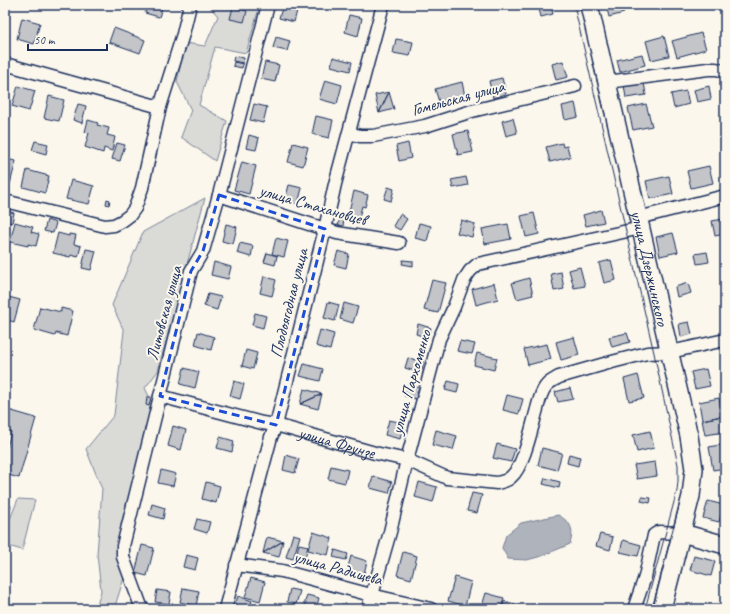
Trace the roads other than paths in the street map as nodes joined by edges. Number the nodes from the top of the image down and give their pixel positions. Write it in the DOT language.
graph roads {
  1 [pos="190,5"];
  2 [pos="268,5"];
  3 [pos="383,5"];
  4 [pos="589,5"];
  5 [pos="5,64"];
  6 [pos="725,71"];
  7 [pos="607,82"];
  8 [pos="575,86"];
  9 [pos="160,107"];
  10 [pos="349,133"];
  11 [pos="219,195"];
  12 [pos="725,196"];
  13 [pos="5,201"];
  14 [pos="639,223"];
  15 [pos="325,229"];
  16 [pos="399,243"];
  17 [pos="725,340"];
  18 [pos="670,352"];
  19 [pos="160,396"];
  20 [pos="276,425"];
  21 [pos="407,460"];
  22 [pos="682,533"];
  23 [pos="725,545"];
  24 [pos="236,565"];
  25 [pos="371,595"];
  26 [pos="142,609"];
  27 [pos="225,609"];
  28 [pos="368,609"];
  29 [pos="430,609"];
  30 [pos="634,609"];
  31 [pos="662,609"];
  1 -- 9 [label="street"];
  2 -- 11 [label="street, Литовская улица"];
  3 -- 10 [label="street, Плодоягодная улица"];
  4 -- 7 [label="main road, улица Дзержинского"];
  5 -- 9 [label="street"];
  6 -- 7 [label="street"];
  7 -- 14 [label="main road, улица Дзержинского"];
  8 -- 10 [label="street, Гомельская улица"];
  9 -- 13 [label="street"];
  10 -- 15 [label="street, Плодоягодная улица"];
  11 -- 15 [label="street, улица Стахановцев"];
  11 -- 19 [label="street, Литовская улица"];
  12 -- 14 [label="street"];
  14 -- 18 [label="main road, улица Дзержинского"];
  14 -- 21 [label="street, улица Пархоменко"];
  15 -- 16 [label="street, улица Стахановцев"];
  15 -- 20 [label="street, Плодоягодная улица"];
  17 -- 18 [label="street"];
  18 -- 21 [label="street, улица Фрунзе"];
  18 -- 22 [label="main road, улица Дзержинского"];
  19 -- 20 [label="street, улица Фрунзе"];
  19 -- 26 [label="street, Литовская улица"];
  20 -- 21 [label="street, улица Фрунзе"];
  20 -- 24 [label="street, Плодоягодная улица"];
  21 -- 25 [label="street, улица Пархоменко"];
  22 -- 23 [label="main road"];
  22 -- 30 [label="street"];
  22 -- 31 [label="main road, улица Дзержинского"];
  24 -- 25 [label="street, улица Радищева"];
  24 -- 27 [label="street, Плодоягодная улица"];
  25 -- 28 [label="street, улица Пархоменко"];
  25 -- 29 [label="street, улица Радищева"];
}
